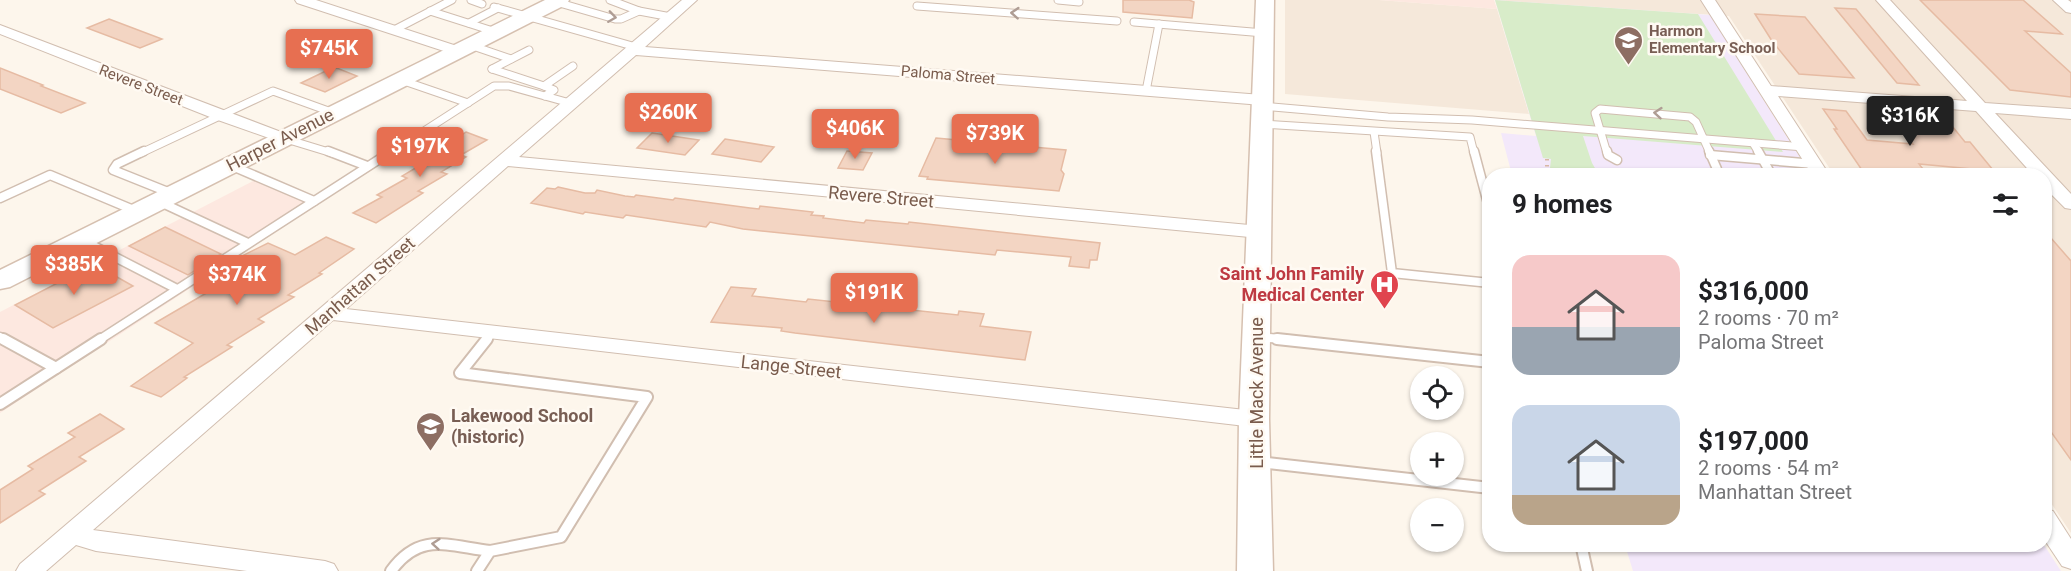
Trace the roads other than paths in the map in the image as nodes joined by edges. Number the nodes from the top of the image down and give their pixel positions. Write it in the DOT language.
graph roads {
  1 [pos="302,0"];
  2 [pos="452,0"];
  3 [pos="471,0"];
  4 [pos="610,0"];
  5 [pos="690,0"];
  6 [pos="1058,0"];
  7 [pos="1265,0"];
  8 [pos="1708,0"];
  9 [pos="1883,0"];
  10 [pos="2060,0"];
  11 [pos="558,1"];
  12 [pos="1079,1"];
  13 [pos="920,3"];
  14 [pos="482,4"];
  15 [pos="2071,9"];
  16 [pos="430,11"];
  17 [pos="639,11"];
  18 [pos="527,16"];
  19 [pos="671,17"];
  20 [pos="1074,17"];
  21 [pos="1117,21"];
  22 [pos="1134,22"];
  23 [pos="1159,24"];
  24 [pos="0,29"];
  25 [pos="394,30"];
  26 [pos="1264,33"];
  27 [pos="466,40"];
  28 [pos="635,49"];
  29 [pos="529,50"];
  30 [pos="511,59"];
  31 [pos="573,66"];
  32 [pos="401,80"];
  33 [pos="544,86"];
  34 [pos="1766,90"];
  35 [pos="1146,91"];
  36 [pos="545,96"];
  37 [pos="468,103"];
  38 [pos="570,103"];
  39 [pos="1981,107"];
  40 [pos="1262,110"];
  41 [pos="334,113"];
  42 [pos="2071,114"];
  43 [pos="221,116"];
  44 [pos="1601,131"];
  45 [pos="1374,132"];
  46 [pos="283,138"];
  47 [pos="1703,139"];
  48 [pos="1753,143"];
  49 [pos="1804,147"];
  50 [pos="1710,155"];
  51 [pos="1762,159"];
  52 [pos="1617,160"];
  53 [pos="504,161"];
  54 [pos="230,165"];
  55 [pos="368,166"];
  56 [pos="1717,168"];
  57 [pos="1767,168"];
  58 [pos="1808,168"];
  59 [pos="1817,168"];
  60 [pos="2037,168"];
  61 [pos="1482,182"];
  62 [pos="2052,184"];
  63 [pos="0,198"];
  64 [pos="166,198"];
  65 [pos="314,201"];
  66 [pos="2071,204"];
  67 [pos="137,212"];
  68 [pos="1260,232"];
  69 [pos="82,240"];
  70 [pos="248,243"];
  71 [pos="3,277"];
  72 [pos="1482,282"];
  73 [pos="177,289"];
  74 [pos="328,313"];
  75 [pos="492,333"];
  76 [pos="0,337"];
  77 [pos="1257,337"];
  78 [pos="1482,361"];
  79 [pos="56,368"];
  80 [pos="0,404"];
  81 [pos="1254,419"];
  82 [pos="1256,462"];
  83 [pos="1482,487"];
  84 [pos="2052,530"];
  85 [pos="72,534"];
  86 [pos="490,551"];
  87 [pos="1583,552"];
  88 [pos="2071,559"];
  89 [pos="29,571"];
  90 [pos="325,571"];
  91 [pos="391,571"];
  92 [pos="477,571"];
  93 [pos="1255,571"];
  94 [pos="1587,571"];
  1 -- 25 [label="street"];
  2 -- 16 [label="lane"];
  3 -- 14 [label="lane"];
  4 -- 17 [label="lane"];
  5 -- 19 [label="street, Manhattan Street"];
  6 -- 12 [label="lane"];
  7 -- 26 [label="main road, Little Mack Avenue"];
  8 -- 34 [label="street"];
  9 -- 39 [label="street"];
  10 -- 15 [label="street"];
  11 -- 17 [label="lane, one-way"];
  11 -- 18 [label="main road, Harper Avenue"];
  12 -- 20 [label="lane"];
  20 -- 13 [label="lane, one-way"];
  16 -- 25 [label="lane"];
  16 -- 27 [label="lane"];
  17 -- 19 [label="lane"];
  18 -- 27 [label="main road, Harper Avenue"];
  18 -- 27 [label="lane"];
  18 -- 28 [label="lane"];
  19 -- 28 [label="street, Manhattan Street"];
  20 -- 21 [label="lane"];
  22 -- 23 [label="lane"];
  23 -- 26 [label="lane"];
  23 -- 35 [label="lane"];
  24 -- 43 [label="street, Revere Street"];
  25 -- 27 [label="street"];
  26 -- 40 [label="main road, Little Mack Avenue"];
  27 -- 30 [label="lane"];
  27 -- 32 [label="main road, Harper Avenue"];
  28 -- 35 [label="street, Paloma Street"];
  28 -- 38 [label="street, Manhattan Street"];
  29 -- 30 [label="lane"];
  30 -- 33 [label="lane"];
  31 -- 33 [label="lane"];
  32 -- 37 [label="lane"];
  32 -- 41 [label="main road, Harper Avenue"];
  33 -- 36 [label="lane"];
  34 -- 39 [label="street"];
  34 -- 49 [label="street"];
  35 -- 40 [label="street, Paloma Street"];
  36 -- 37 [label="lane"];
  36 -- 38 [label="lane"];
  37 -- 55 [label="lane"];
  38 -- 53 [label="street, Manhattan Street"];
  39 -- 42 [label="street"];
  39 -- 60 [label="street"];
  40 -- 44 [label="lane"];
  40 -- 45 [label="lane"];
  40 -- 68 [label="main road, Little Mack Avenue"];
  41 -- 43 [label="lane"];
  41 -- 46 [label="main road, Harper Avenue"];
  43 -- 46 [label="street, Revere Street"];
  43 -- 64 [label="lane"];
  44 -- 47 [label="lane"];
  47 -- 44 [label="lane, one-way"];
  44 -- 52 [label="lane"];
  45 -- 61 [label="lane"];
  45 -- 72 [label="lane"];
  46 -- 54 [label="main road, Harper Avenue"];
  46 -- 55 [label="lane"];
  47 -- 48 [label="lane"];
  47 -- 50 [label="lane"];
  48 -- 49 [label="lane"];
  48 -- 51 [label="lane"];
  49 -- 59 [label="street"];
  50 -- 51 [label="lane"];
  50 -- 56 [label="lane"];
  51 -- 57 [label="lane"];
  51 -- 58 [label="lane"];
  53 -- 68 [label="street, Revere Street"];
  53 -- 74 [label="street, Manhattan Street"];
  54 -- 64 [label="main road, Harper Avenue"];
  54 -- 65 [label="lane"];
  55 -- 65 [label="lane"];
  62 -- 66 [label="street"];
  63 -- 67 [label="lane"];
  64 -- 67 [label="main road, Harper Avenue"];
  64 -- 70 [label="lane"];
  65 -- 70 [label="lane"];
  67 -- 69 [label="main road, Harper Avenue"];
  68 -- 77 [label="main road, Little Mack Avenue"];
  69 -- 71 [label="main road, Harper Avenue"];
  69 -- 73 [label="lane"];
  70 -- 73 [label="lane"];
  73 -- 79 [label="lane"];
  74 -- 75 [label="street, Lange Street"];
  74 -- 85 [label="street, Manhattan Street"];
  75 -- 81 [label="street, Lange Street"];
  75 -- 86 [label="lane"];
  76 -- 79 [label="lane"];
  77 -- 78 [label="lane"];
  77 -- 81 [label="main road, Little Mack Avenue"];
  79 -- 80 [label="lane"];
  81 -- 82 [label="main road, Little Mack Avenue"];
  82 -- 83 [label="lane"];
  82 -- 93 [label="main road, Little Mack Avenue"];
  84 -- 88 [label="street"];
  85 -- 89 [label="street, Manhattan Street"];
  85 -- 90 [label="street"];
  86 -- 91 [label="lane, one-way"];
  86 -- 92 [label="lane"];
  87 -- 94 [label="lane"];
}
